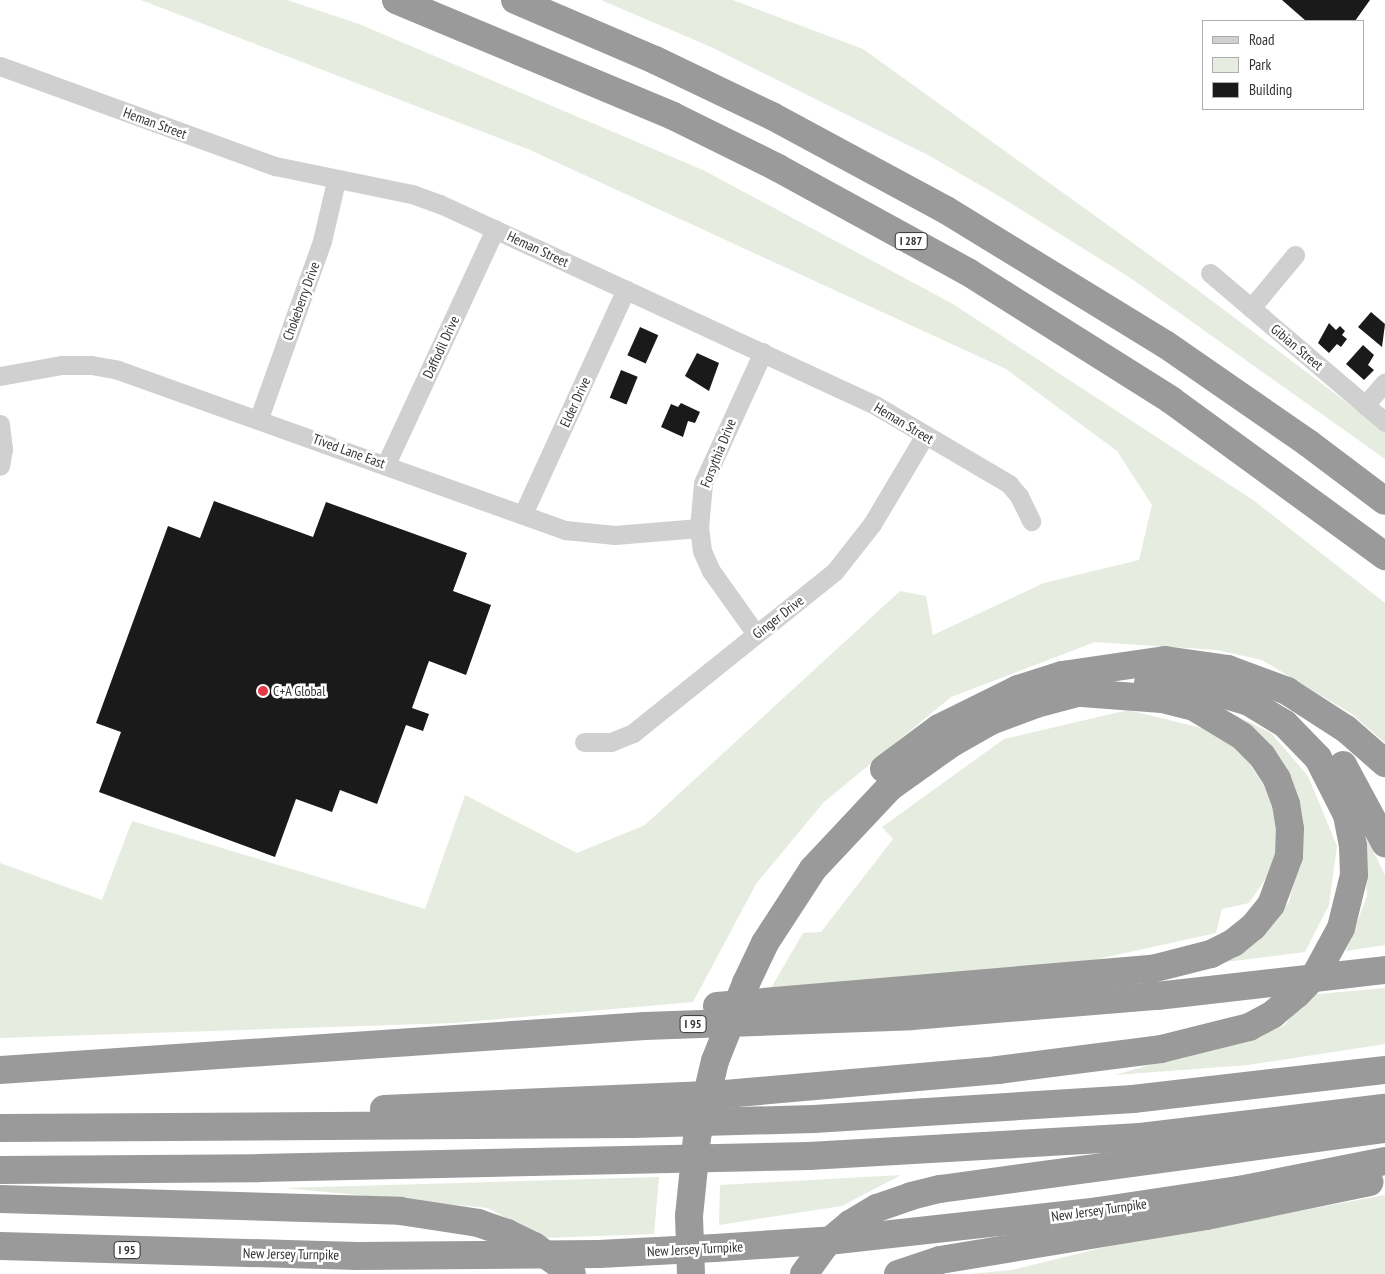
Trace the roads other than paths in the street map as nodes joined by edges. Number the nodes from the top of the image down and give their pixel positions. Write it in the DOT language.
graph roads {
  1 [pos="396,0"];
  2 [pos="514,0"];
  3 [pos="0,66"];
  4 [pos="336,181"];
  5 [pos="496,229"];
  6 [pos="1295,255"];
  7 [pos="1210,273"];
  8 [pos="626,289"];
  9 [pos="1251,308"];
  10 [pos="763,352"];
  11 [pos="0,376"];
  12 [pos="1385,382"];
  13 [pos="1365,405"];
  14 [pos="258,418"];
  15 [pos="1385,422"];
  16 [pos="0,424"];
  17 [pos="925,435"];
  18 [pos="386,464"];
  19 [pos="0,466"];
  20 [pos="1385,501"];
  21 [pos="523,514"];
  22 [pos="1031,521"];
  23 [pos="699,528"];
  24 [pos="1385,556"];
  25 [pos="756,634"];
  26 [pos="1147,664"];
  27 [pos="1082,692"];
  28 [pos="584,742"];
  29 [pos="1385,763"];
  30 [pos="1385,844"];
  31 [pos="1385,970"];
  32 [pos="736,983"];
  33 [pos="565,1032"];
  34 [pos="0,1070"];
  35 [pos="1385,1070"];
  36 [pos="1385,1108"];
  37 [pos="0,1128"];
  38 [pos="202,1128"];
  39 [pos="1385,1129"];
  40 [pos="1385,1161"];
  41 [pos="0,1170"];
  42 [pos="1385,1178"];
  43 [pos="0,1199"];
  44 [pos="0,1246"];
  45 [pos="254,1254"];
  46 [pos="359,1274"];
  47 [pos="572,1274"];
  48 [pos="675,1274"];
  49 [pos="691,1274"];
  50 [pos="804,1274"];
  51 [pos="898,1274"];
  1 -- 24 [label="highway, I 287"];
  2 -- 20 [label="highway"];
  3 -- 4 [label="street, Heman Street"];
  4 -- 5 [label="street, Heman Street"];
  4 -- 14 [label="street, Chokeberry Drive"];
  5 -- 8 [label="street, Heman Street"];
  5 -- 18 [label="street, Daffodil Drive"];
  6 -- 9 [label="street"];
  7 -- 9 [label="street, Gibian Street"];
  8 -- 10 [label="street, Heman Street"];
  8 -- 21 [label="street, Elder Drive"];
  9 -- 13 [label="street, Gibian Street"];
  10 -- 17 [label="street, Heman Street"];
  10 -- 23 [label="street, Forsythia Drive"];
  11 -- 14 [label="street, Tived Lane East"];
  12 -- 13 [label="street"];
  13 -- 15 [label="street, Gibian Street"];
  14 -- 18 [label="street, Tived Lane East"];
  16 -- 19 [label="street"];
  17 -- 22 [label="street, Heman Street"];
  17 -- 25 [label="street, Ginger Drive"];
  18 -- 21 [label="street, Tived Lane East"];
  21 -- 23 [label="street, Tived Lane East"];
  23 -- 25 [label="street, Forsythia Drive"];
  25 -- 28 [label="street, Ginger Drive"];
  26 -- 29 [label="highway"];
  26 -- 30 [label="highway"];
  26 -- 32 [label="highway"];
  27 -- 32 [label="highway"];
  27 -- 33 [label="highway"];
  27 -- 38 [label="highway, bridge"];
  31 -- 33 [label="highway, I 95"];
  32 -- 48 [label="highway"];
  32 -- 49 [label="highway, bridge"];
  33 -- 34 [label="highway, I 95"];
  35 -- 38 [label="highway"];
  36 -- 41 [label="highway"];
  37 -- 38 [label="highway"];
  39 -- 50 [label="highway, bridge"];
  40 -- 45 [label="highway, New Jersey Turnpike / I 95"];
  42 -- 51 [label="highway"];
  43 -- 47 [label="highway, bridge"];
  44 -- 45 [label="highway, New Jersey Turnpike / I 95"];
  45 -- 46 [label="highway"];
}
